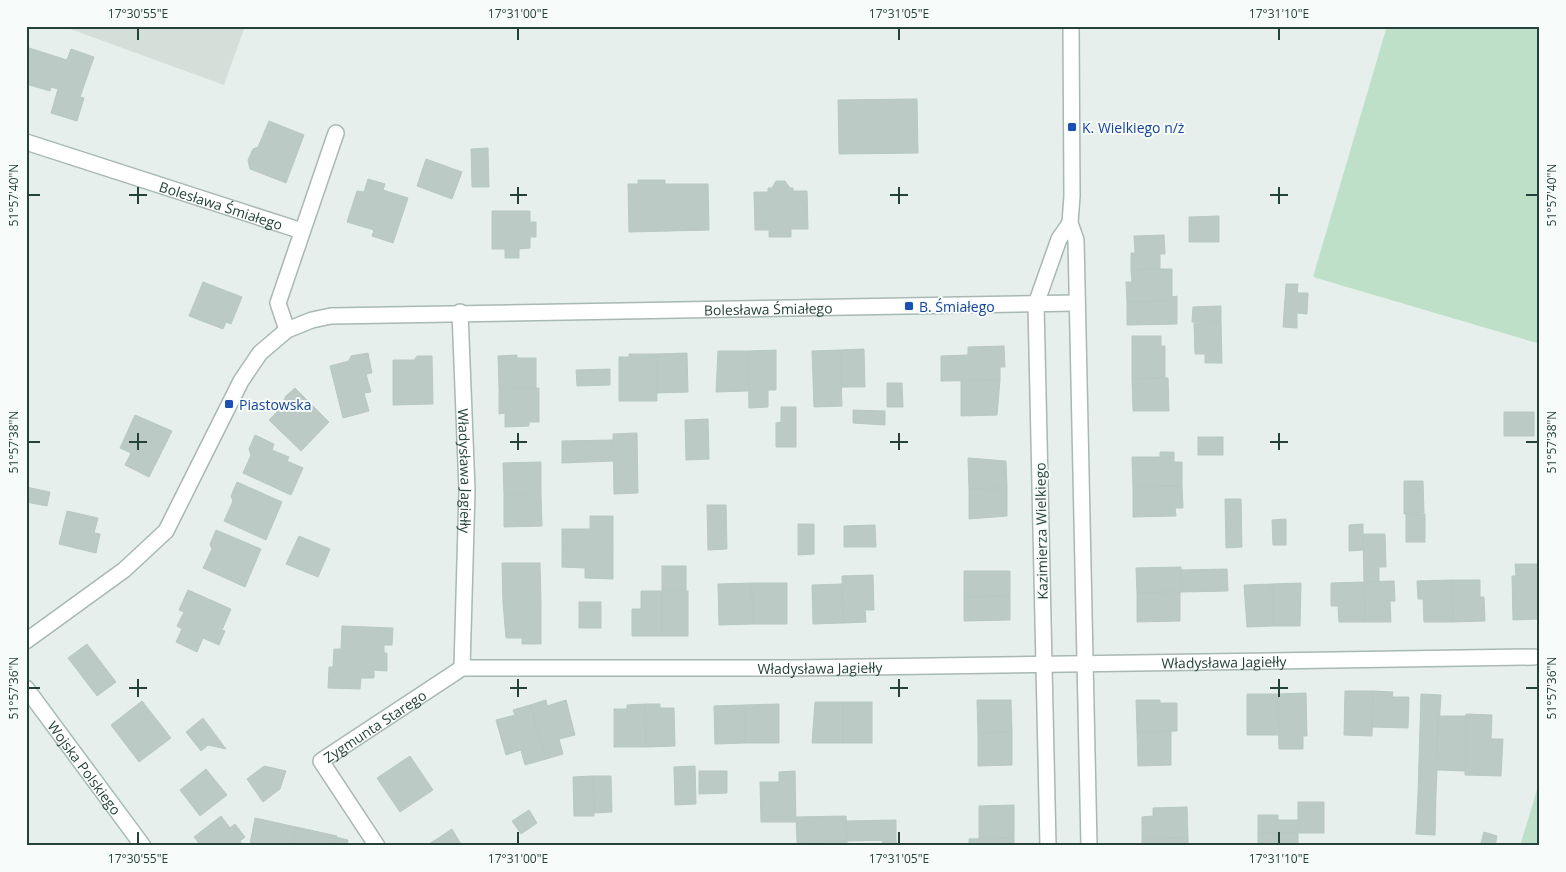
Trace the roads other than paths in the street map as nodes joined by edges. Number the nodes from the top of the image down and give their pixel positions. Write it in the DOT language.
graph roads {
  1 [pos="1071,26"];
  2 [pos="336,133"];
  3 [pos="26,142"];
  4 [pos="1070,223"];
  5 [pos="302,231"];
  6 [pos="1077,303"];
  7 [pos="1036,304"];
  8 [pos="460,312"];
  9 [pos="287,330"];
  10 [pos="26,641"];
  11 [pos="1534,657"];
  12 [pos="1084,663"];
  13 [pos="1044,664"];
  14 [pos="462,668"];
  15 [pos="26,688"];
  16 [pos="143,846"];
  17 [pos="378,846"];
  18 [pos="1048,846"];
  19 [pos="1089,846"];
  1 -- 4 [label="street, Kazimierza Wielkiego"];
  2 -- 5 [label="street"];
  3 -- 5 [label="street, Bolesława Śmiałego"];
  4 -- 6 [label="street, Kazimierza Wielkiego"];
  4 -- 7 [label="street, Kazimierza Wielkiego"];
  5 -- 9 [label="street"];
  6 -- 7 [label="street, Bolesława Śmiałego"];
  6 -- 12 [label="street, Kazimierza Wielkiego"];
  7 -- 8 [label="street, Bolesława Śmiałego"];
  7 -- 13 [label="street, Kazimierza Wielkiego"];
  8 -- 9 [label="street"];
  8 -- 14 [label="street, Władysława Jagiełły"];
  9 -- 10 [label="street"];
  11 -- 12 [label="street, Władysława Jagiełły"];
  12 -- 13 [label="street, Władysława Jagiełły"];
  12 -- 19 [label="street, Kazimierza Wielkiego"];
  13 -- 14 [label="street, Władysława Jagiełły"];
  13 -- 18 [label="street, Kazimierza Wielkiego"];
  14 -- 17 [label="street, Zygmunta Starego"];
  15 -- 16 [label="street, Wojska Polskiego"];
}
